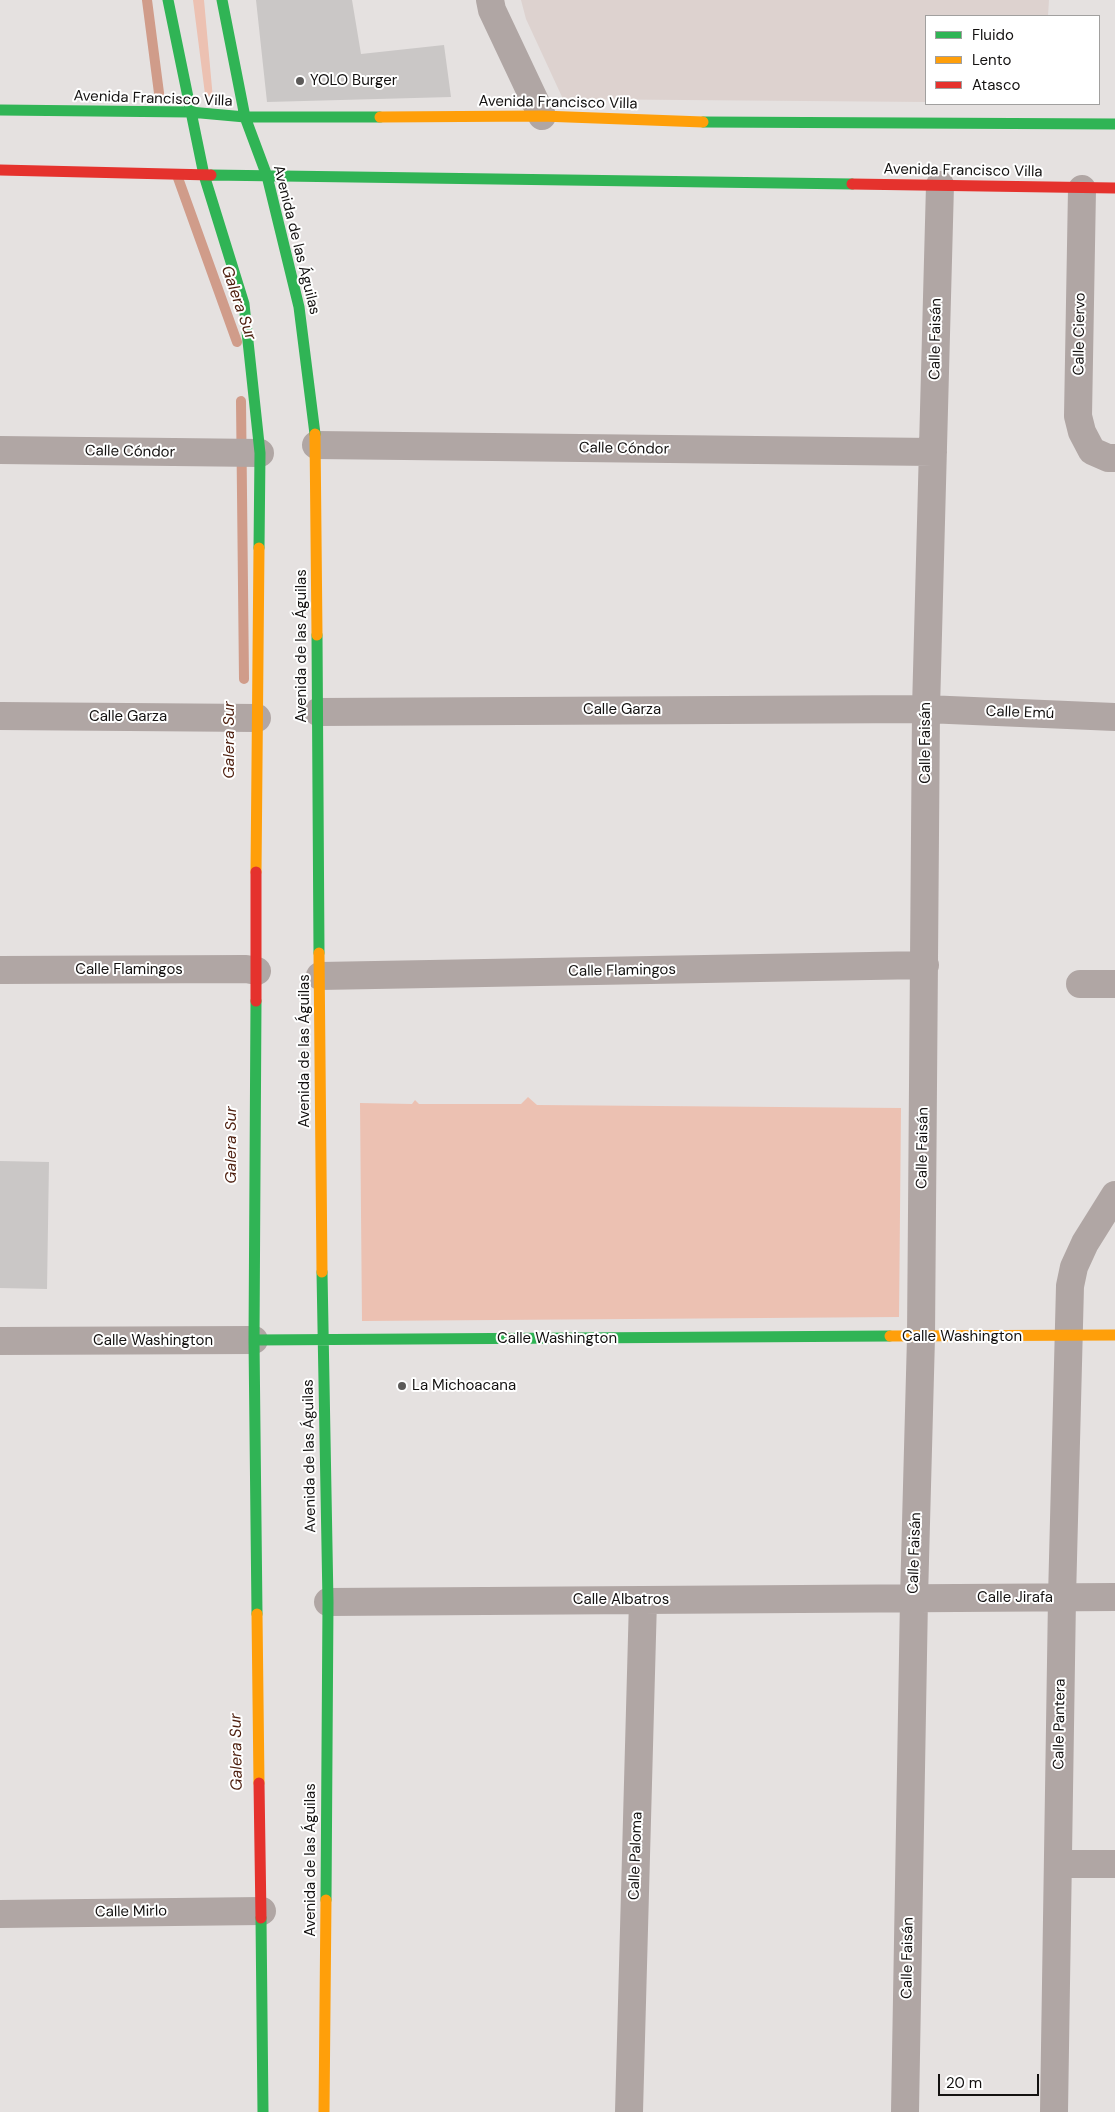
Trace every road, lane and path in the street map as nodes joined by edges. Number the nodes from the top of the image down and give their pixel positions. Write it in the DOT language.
graph roads {
  1 [pos="168,0"];
  2 [pos="222,0"];
  3 [pos="490,0"];
  4 [pos="0,110"];
  5 [pos="190,112"];
  6 [pos="542,116"];
  7 [pos="246,117"];
  8 [pos="1115,124"];
  9 [pos="0,170"];
  10 [pos="204,175"];
  11 [pos="267,176"];
  12 [pos="940,185"];
  13 [pos="1115,188"];
  14 [pos="1082,189"];
  15 [pos="316,446"];
  16 [pos="0,450"];
  17 [pos="933,452"];
  18 [pos="260,453"];
  19 [pos="1115,458"];
  20 [pos="926,709"];
  21 [pos="318,712"];
  22 [pos="0,716"];
  23 [pos="1115,717"];
  24 [pos="257,718"];
  25 [pos="925,965"];
  26 [pos="0,970"];
  27 [pos="257,971"];
  28 [pos="320,976"];
  29 [pos="1080,984"];
  30 [pos="1115,984"];
  31 [pos="1115,1195"];
  32 [pos="1115,1335"];
  33 [pos="1069,1336"];
  34 [pos="922,1337"];
  35 [pos="254,1340"];
  36 [pos="322,1340"];
  37 [pos="0,1341"];
  38 [pos="1115,1597"];
  39 [pos="914,1598"];
  40 [pos="1062,1598"];
  41 [pos="643,1600"];
  42 [pos="328,1602"];
  43 [pos="1058,1864"];
  44 [pos="1115,1864"];
  45 [pos="262,1911"];
  46 [pos="0,1914"];
  47 [pos="263,2112"];
  48 [pos="324,2112"];
  49 [pos="629,2112"];
  50 [pos="905,2112"];
  51 [pos="1054,2112"];
  1 -- 5 [label="street"];
  2 -- 7 [label="street, Avenida de las Águilas"];
  3 -- 6 [label="street"];
  4 -- 5 [label="street, Avenida Francisco Villa"];
  5 -- 7 [label="street, Avenida Francisco Villa"];
  5 -- 10 [label="street"];
  6 -- 7 [label="street, Avenida Francisco Villa"];
  6 -- 8 [label="street, Avenida Francisco Villa"];
  7 -- 11 [label="street, Avenida de las Águilas"];
  9 -- 10 [label="street, Avenida Francisco Villa"];
  10 -- 11 [label="street, Avenida Francisco Villa"];
  10 -- 18 [label="street"];
  11 -- 12 [label="street, Avenida Francisco Villa"];
  11 -- 15 [label="street, Avenida de las Águilas"];
  12 -- 14 [label="street, Avenida Francisco Villa"];
  12 -- 17 [label="street, Calle Faisán"];
  13 -- 14 [label="street, Avenida Francisco Villa"];
  14 -- 19 [label="street, Calle Ciervo"];
  15 -- 17 [label="street, Calle Cóndor"];
  15 -- 21 [label="street, Avenida de las Águilas"];
  16 -- 18 [label="street, Calle Cóndor"];
  17 -- 20 [label="street, Calle Faisán"];
  18 -- 24 [label="street"];
  20 -- 21 [label="street, Calle Garza"];
  20 -- 23 [label="street, Calle Emú"];
  20 -- 25 [label="street, Calle Faisán"];
  21 -- 28 [label="street, Avenida de las Águilas"];
  22 -- 24 [label="street, Calle Garza"];
  24 -- 27 [label="street"];
  25 -- 28 [label="street, Calle Flamingos"];
  25 -- 34 [label="street, Calle Faisán"];
  26 -- 27 [label="street, Calle Flamingos"];
  27 -- 35 [label="street"];
  28 -- 36 [label="street, Avenida de las Águilas"];
  29 -- 30 [label="street"];
  31 -- 33 [label="street, Calle Pantera"];
  32 -- 33 [label="street, Calle Washington"];
  33 -- 34 [label="street, Calle Washington"];
  33 -- 40 [label="street, Calle Pantera"];
  34 -- 36 [label="street, Calle Washington"];
  34 -- 39 [label="street, Calle Faisán"];
  35 -- 36 [label="street, Calle Washington"];
  35 -- 37 [label="street, Calle Washington"];
  35 -- 45 [label="street"];
  36 -- 42 [label="street, Avenida de las Águilas"];
  38 -- 40 [label="street, Calle Jirafa"];
  39 -- 40 [label="street, Calle Jirafa"];
  39 -- 41 [label="street, Calle Albatros"];
  39 -- 50 [label="street, Calle Faisán"];
  40 -- 43 [label="street, Calle Pantera"];
  41 -- 42 [label="street, Calle Albatros"];
  41 -- 49 [label="street, Calle Paloma"];
  42 -- 48 [label="street, Avenida de las Águilas"];
  43 -- 44 [label="street"];
  43 -- 51 [label="street, Calle Pantera"];
  45 -- 46 [label="street, Calle Mirlo"];
  45 -- 47 [label="street"];
}
